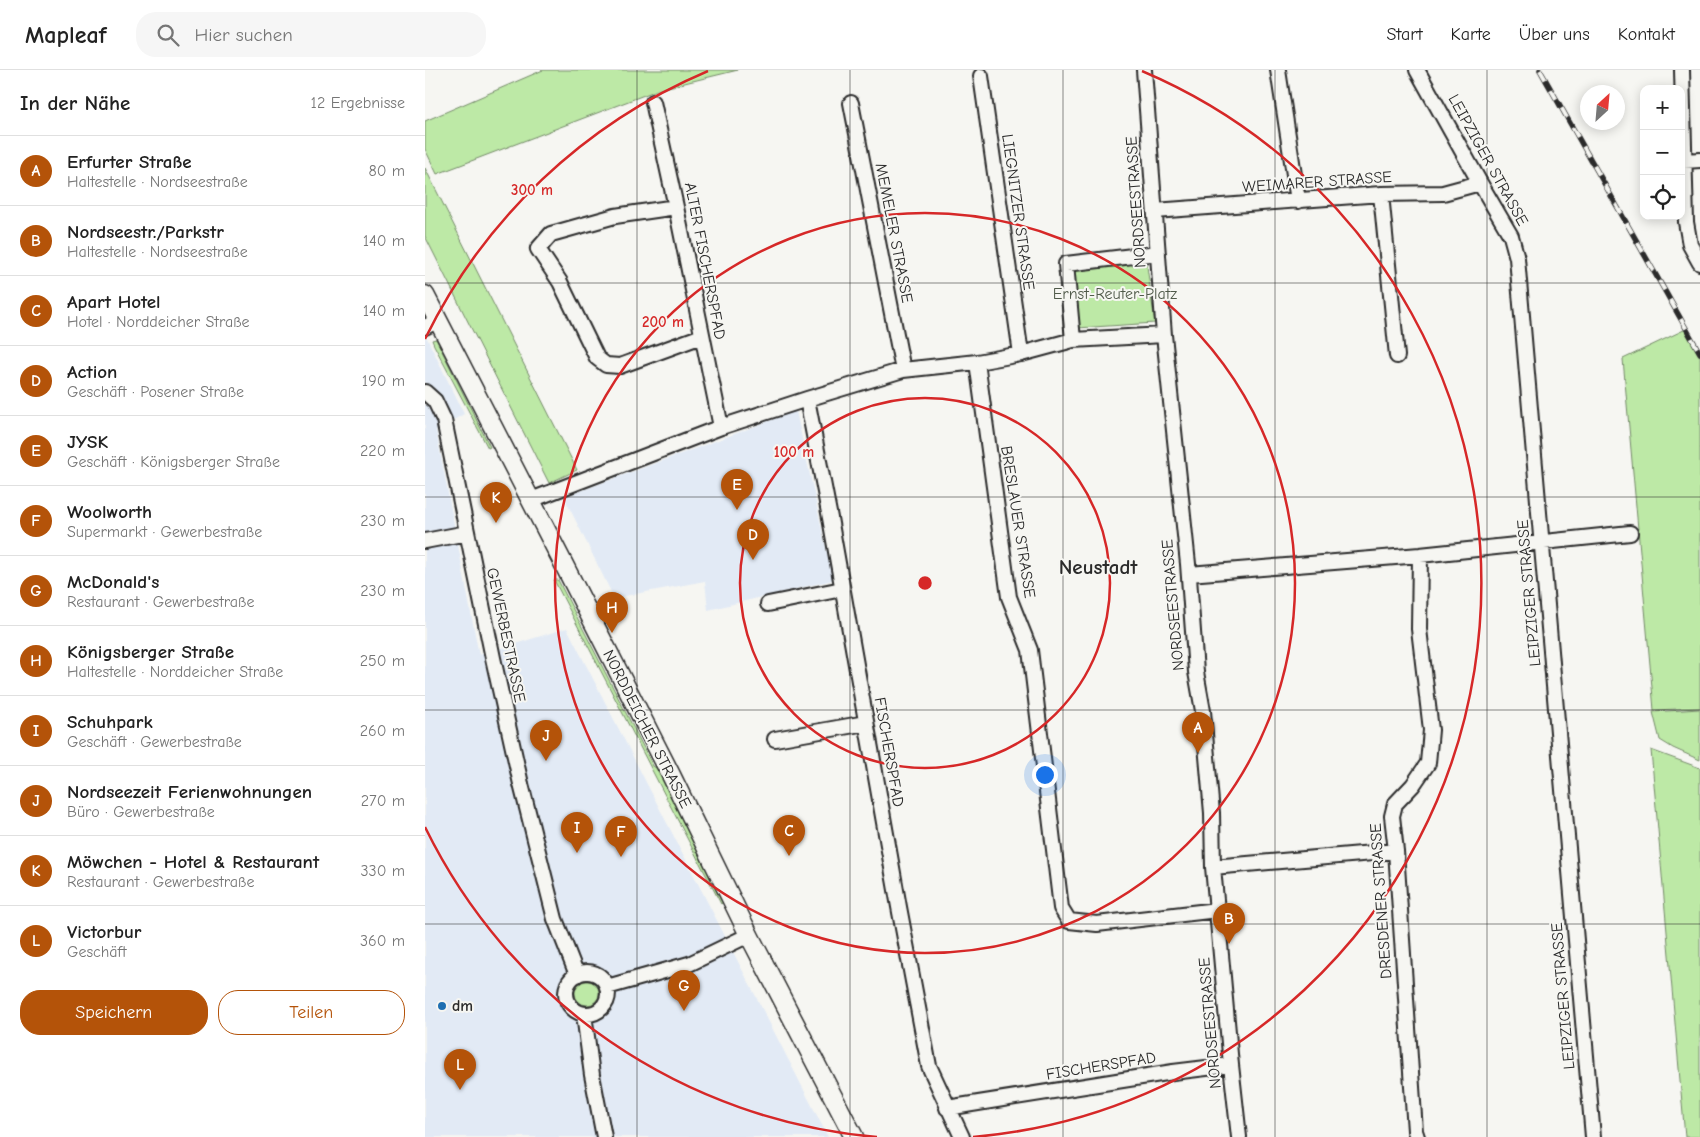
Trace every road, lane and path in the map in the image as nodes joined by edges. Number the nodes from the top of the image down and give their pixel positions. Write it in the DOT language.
graph roads {
  1 [pos="1143,70"];
  2 [pos="1278,70"];
  3 [pos="1417,70"];
  4 [pos="1682,70"];
  5 [pos="981,76"];
  6 [pos="653,102"];
  7 [pos="851,103"];
  8 [pos="1683,130"];
  9 [pos="1700,160"];
  10 [pos="1685,161"];
  11 [pos="1685,175"];
  12 [pos="1480,183"];
  13 [pos="1381,194"];
  14 [pos="1298,201"];
  15 [pos="676,207"];
  16 [pos="1155,211"];
  17 [pos="1158,253"];
  18 [pos="1700,263"];
  19 [pos="425,295"];
  20 [pos="431,324"];
  21 [pos="1163,334"];
  22 [pos="701,336"];
  23 [pos="1073,340"];
  24 [pos="1021,354"];
  25 [pos="1397,356"];
  26 [pos="977,362"];
  27 [pos="903,370"];
  28 [pos="425,392"];
  29 [pos="807,399"];
  30 [pos="721,427"];
  31 [pos="531,500"];
  32 [pos="467,532"];
  33 [pos="1630,533"];
  34 [pos="425,541"];
  35 [pos="1542,542"];
  36 [pos="1419,555"];
  37 [pos="1189,574"];
  38 [pos="842,589"];
  39 [pos="768,604"];
  40 [pos="866,723"];
  41 [pos="775,739"];
  42 [pos="1396,851"];
  43 [pos="1213,867"];
  44 [pos="1217,910"];
  45 [pos="749,935"];
  46 [pos="577,975"];
  47 [pos="607,987"];
  48 [pos="584,1014"];
  49 [pos="1231,1065"];
  50 [pos="947,1108"];
  51 [pos="604,1137"];
  52 [pos="854,1137"];
  53 [pos="962,1137"];
  54 [pos="1239,1137"];
  55 [pos="1417,1137"];
  56 [pos="1593,1137"];
  1 -- 16 [label="street, NORDSEESTRASSE"];
  2 -- 14 [label="street"];
  3 -- 12 [label="street, LEIPZIGER STRASSE"];
  4 -- 8 [label="street"];
  5 -- 24 [label="street, LIEGNITZER STRASSE"];
  6 -- 15 [label="street, ALTER FISCHERSPFAD"];
  7 -- 27 [label="street, MEMELER STRASSE"];
  9 -- 10 [label="street"];
  11 -- 18 [label="street"];
  12 -- 13 [label="street, WEIMARER STRASSE"];
  12 -- 35 [label="street, LEIPZIGER STRASSE"];
  13 -- 14 [label="street, WEIMARER STRASSE"];
  13 -- 25 [label="street"];
  14 -- 16 [label="street, WEIMARER STRASSE"];
  15 -- 22 [label="street, ALTER FISCHERSPFAD"];
  15 -- 22 [label="street"];
  16 -- 17 [label="street, NORDSEESTRASSE"];
  17 -- 21 [label="street, NORDSEESTRASSE"];
  17 -- 23 [label="street"];
  19 -- 20 [label="main road, NORDDEICHER STRASSE"];
  20 -- 31 [label="main road, NORDDEICHER STRASSE"];
  21 -- 23 [label="street"];
  21 -- 37 [label="street, NORDSEESTRASSE"];
  22 -- 30 [label="street, ALTER FISCHERSPFAD"];
  23 -- 24 [label="street"];
  24 -- 26 [label="street"];
  26 -- 27 [label="street"];
  26 -- 44 [label="street, BRESLAUER STRASSE"];
  27 -- 29 [label="street"];
  28 -- 32 [label="street, GEWERBESTRASSE"];
  29 -- 30 [label="street"];
  29 -- 38 [label="street, FISCHERSPFAD"];
  30 -- 31 [label="street"];
  31 -- 45 [label="main road, NORDDEICHER STRASSE"];
  32 -- 34 [label="street"];
  32 -- 46 [label="street, GEWERBESTRASSE"];
  33 -- 35 [label="street"];
  35 -- 36 [label="street"];
  35 -- 56 [label="street, LEIPZIGER STRASSE"];
  36 -- 37 [label="street"];
  36 -- 42 [label="street, DRESDENER STRASSE"];
  37 -- 43 [label="street, NORDSEESTRASSE"];
  38 -- 39 [label="street"];
  38 -- 40 [label="street, FISCHERSPFAD"];
  40 -- 41 [label="street"];
  40 -- 50 [label="street, FISCHERSPFAD"];
  42 -- 43 [label="street"];
  42 -- 55 [label="street, DRESDENER STRASSE"];
  43 -- 44 [label="street, NORDSEESTRASSE"];
  44 -- 49 [label="street, NORDSEESTRASSE"];
  45 -- 47 [label="street"];
  45 -- 52 [label="main road, NORDDEICHER STRASSE"];
  46 -- 47 [label="street"];
  46 -- 48 [label="street"];
  47 -- 48 [label="street"];
  48 -- 51 [label="street"];
  49 -- 50 [label="street, FISCHERSPFAD"];
  49 -- 54 [label="street, NORDSEESTRASSE"];
  50 -- 53 [label="street, FISCHERSPFAD"];
}
